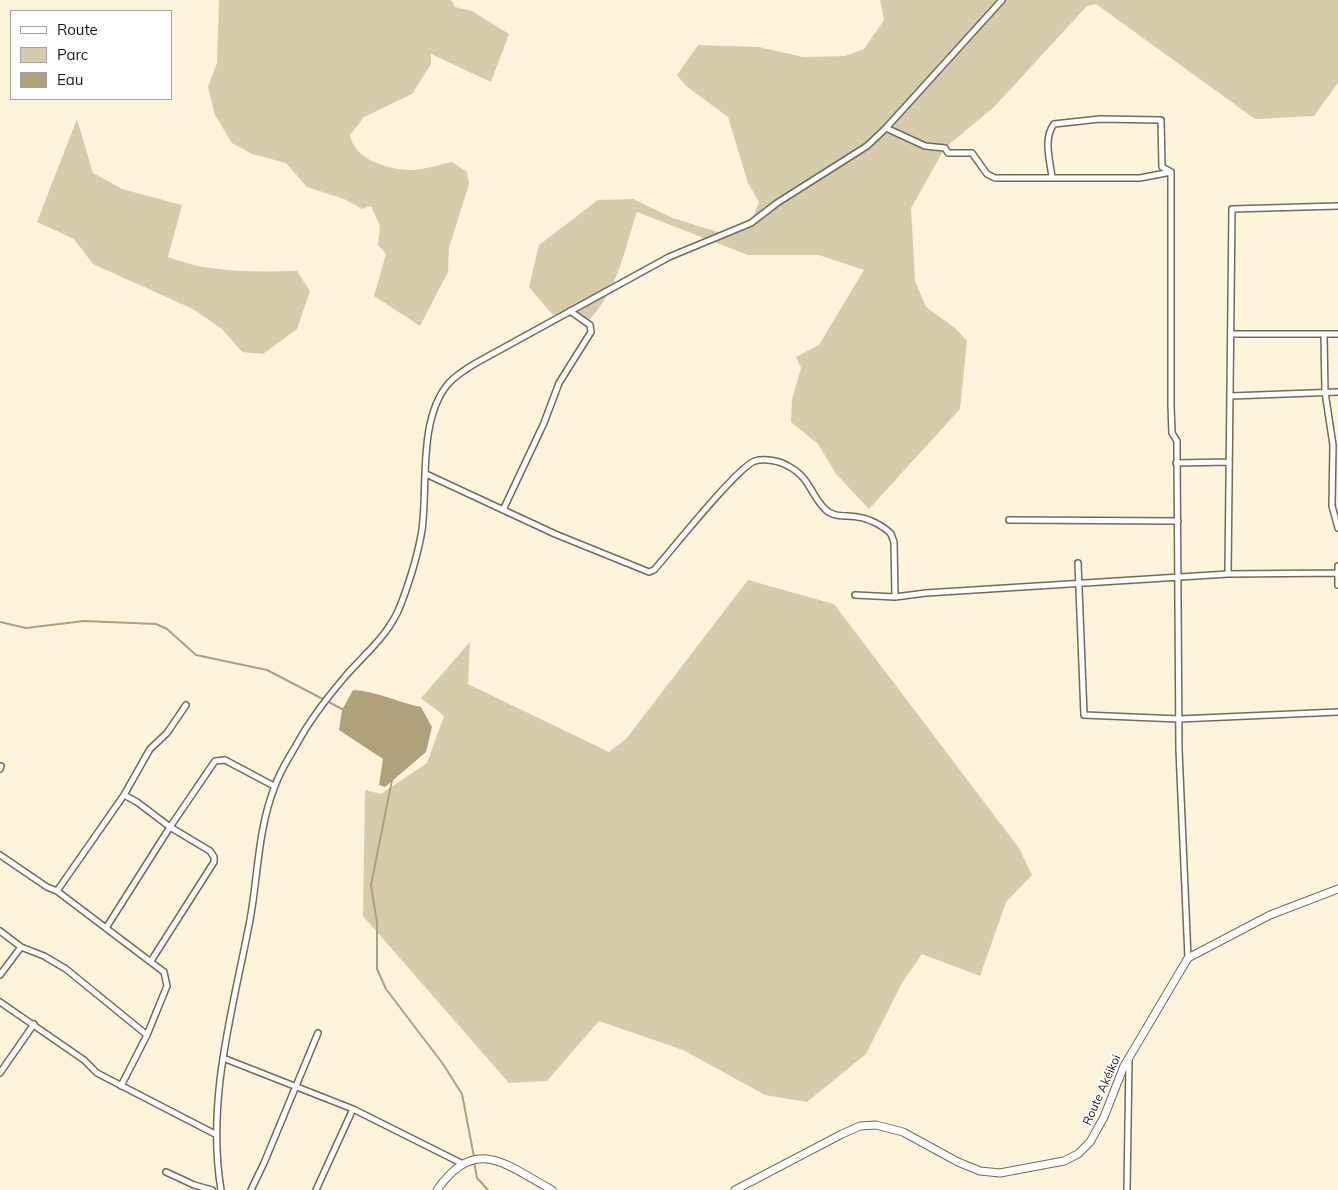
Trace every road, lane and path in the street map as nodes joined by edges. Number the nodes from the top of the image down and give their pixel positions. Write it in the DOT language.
graph roads {
  1 [pos="1002,0"];
  2 [pos="886,128"];
  3 [pos="1171,172"];
  4 [pos="1052,177"];
  5 [pos="1338,206"];
  6 [pos="570,311"];
  7 [pos="1232,334"];
  8 [pos="1338,334"];
  9 [pos="1324,335"];
  10 [pos="1325,392"];
  11 [pos="1338,392"];
  12 [pos="1231,396"];
  13 [pos="1336,444"];
  14 [pos="1176,462"];
  15 [pos="1229,462"];
  16 [pos="426,474"];
  17 [pos="503,510"];
  18 [pos="1336,515"];
  19 [pos="1009,520"];
  20 [pos="1178,521"];
  21 [pos="1338,528"];
  22 [pos="1078,563"];
  23 [pos="1338,566"];
  24 [pos="1338,573"];
  25 [pos="1228,574"];
  26 [pos="1178,578"];
  27 [pos="1077,584"];
  28 [pos="1338,586"];
  29 [pos="855,595"];
  30 [pos="895,597"];
  31 [pos="186,705"];
  32 [pos="1338,712"];
  33 [pos="1179,719"];
  34 [pos="274,786"];
  35 [pos="124,795"];
  36 [pos="170,827"];
  37 [pos="0,856"];
  38 [pos="1338,889"];
  39 [pos="57,890"];
  40 [pos="106,928"];
  41 [pos="0,930"];
  42 [pos="21,947"];
  43 [pos="1188,958"];
  44 [pos="151,960"];
  45 [pos="0,975"];
  46 [pos="0,1002"];
  47 [pos="34,1024"];
  48 [pos="318,1033"];
  49 [pos="147,1035"];
  50 [pos="1129,1056"];
  51 [pos="223,1058"];
  52 [pos="0,1072"];
  53 [pos="296,1085"];
  54 [pos="121,1086"];
  55 [pos="353,1109"];
  56 [pos="215,1134"];
  57 [pos="461,1163"];
  58 [pos="166,1172"];
  59 [pos="212,1190"];
  60 [pos="221,1190"];
  61 [pos="251,1190"];
  62 [pos="316,1190"];
  63 [pos="437,1190"];
  64 [pos="552,1190"];
  65 [pos="735,1190"];
  66 [pos="1127,1190"];
  1 -- 2 [label="street"];
  2 -- 4 [label="street"];
  2 -- 6 [label="street"];
  3 -- 4 [label="street"];
  3 -- 4 [label="street"];
  3 -- 14 [label="street"];
  5 -- 7 [label="street"];
  6 -- 16 [label="street"];
  6 -- 17 [label="street"];
  7 -- 9 [label="street"];
  7 -- 12 [label="street"];
  8 -- 9 [label="street"];
  9 -- 10 [label="street"];
  10 -- 11 [label="street"];
  10 -- 12 [label="street"];
  10 -- 13 [label="street"];
  12 -- 15 [label="street"];
  13 -- 18 [label="street"];
  14 -- 15 [label="street"];
  14 -- 20 [label="street"];
  15 -- 25 [label="street"];
  16 -- 17 [label="street"];
  16 -- 34 [label="street"];
  17 -- 30 [label="street"];
  18 -- 21 [label="street"];
  19 -- 20 [label="street"];
  20 -- 26 [label="street"];
  22 -- 27 [label="street"];
  23 -- 24 [label="street"];
  24 -- 25 [label="street"];
  24 -- 28 [label="street"];
  25 -- 26 [label="street"];
  26 -- 27 [label="street"];
  26 -- 33 [label="street"];
  27 -- 30 [label="street"];
  27 -- 33 [label="street"];
  29 -- 30 [label="street"];
  31 -- 35 [label="street"];
  32 -- 33 [label="street"];
  33 -- 43 [label="street"];
  34 -- 36 [label="street"];
  34 -- 51 [label="street"];
  35 -- 36 [label="street"];
  35 -- 39 [label="street"];
  36 -- 40 [label="street"];
  36 -- 44 [label="street"];
  37 -- 39 [label="street"];
  38 -- 43 [label="street"];
  39 -- 40 [label="street"];
  40 -- 44 [label="street"];
  41 -- 42 [label="street"];
  42 -- 45 [label="street"];
  42 -- 49 [label="street"];
  43 -- 50 [label="street, Route Akéikoi"];
  44 -- 49 [label="street"];
  46 -- 47 [label="street"];
  47 -- 52 [label="street"];
  47 -- 54 [label="street"];
  48 -- 53 [label="street"];
  49 -- 54 [label="street"];
  50 -- 65 [label="street, Route Akéikoi"];
  50 -- 66 [label="street"];
  51 -- 53 [label="street"];
  51 -- 56 [label="street"];
  53 -- 55 [label="street"];
  53 -- 61 [label="street"];
  54 -- 56 [label="street"];
  55 -- 57 [label="street"];
  55 -- 62 [label="street"];
  56 -- 60 [label="street"];
  57 -- 63 [label="street"];
  57 -- 64 [label="street"];
  58 -- 59 [label="street"];
}
